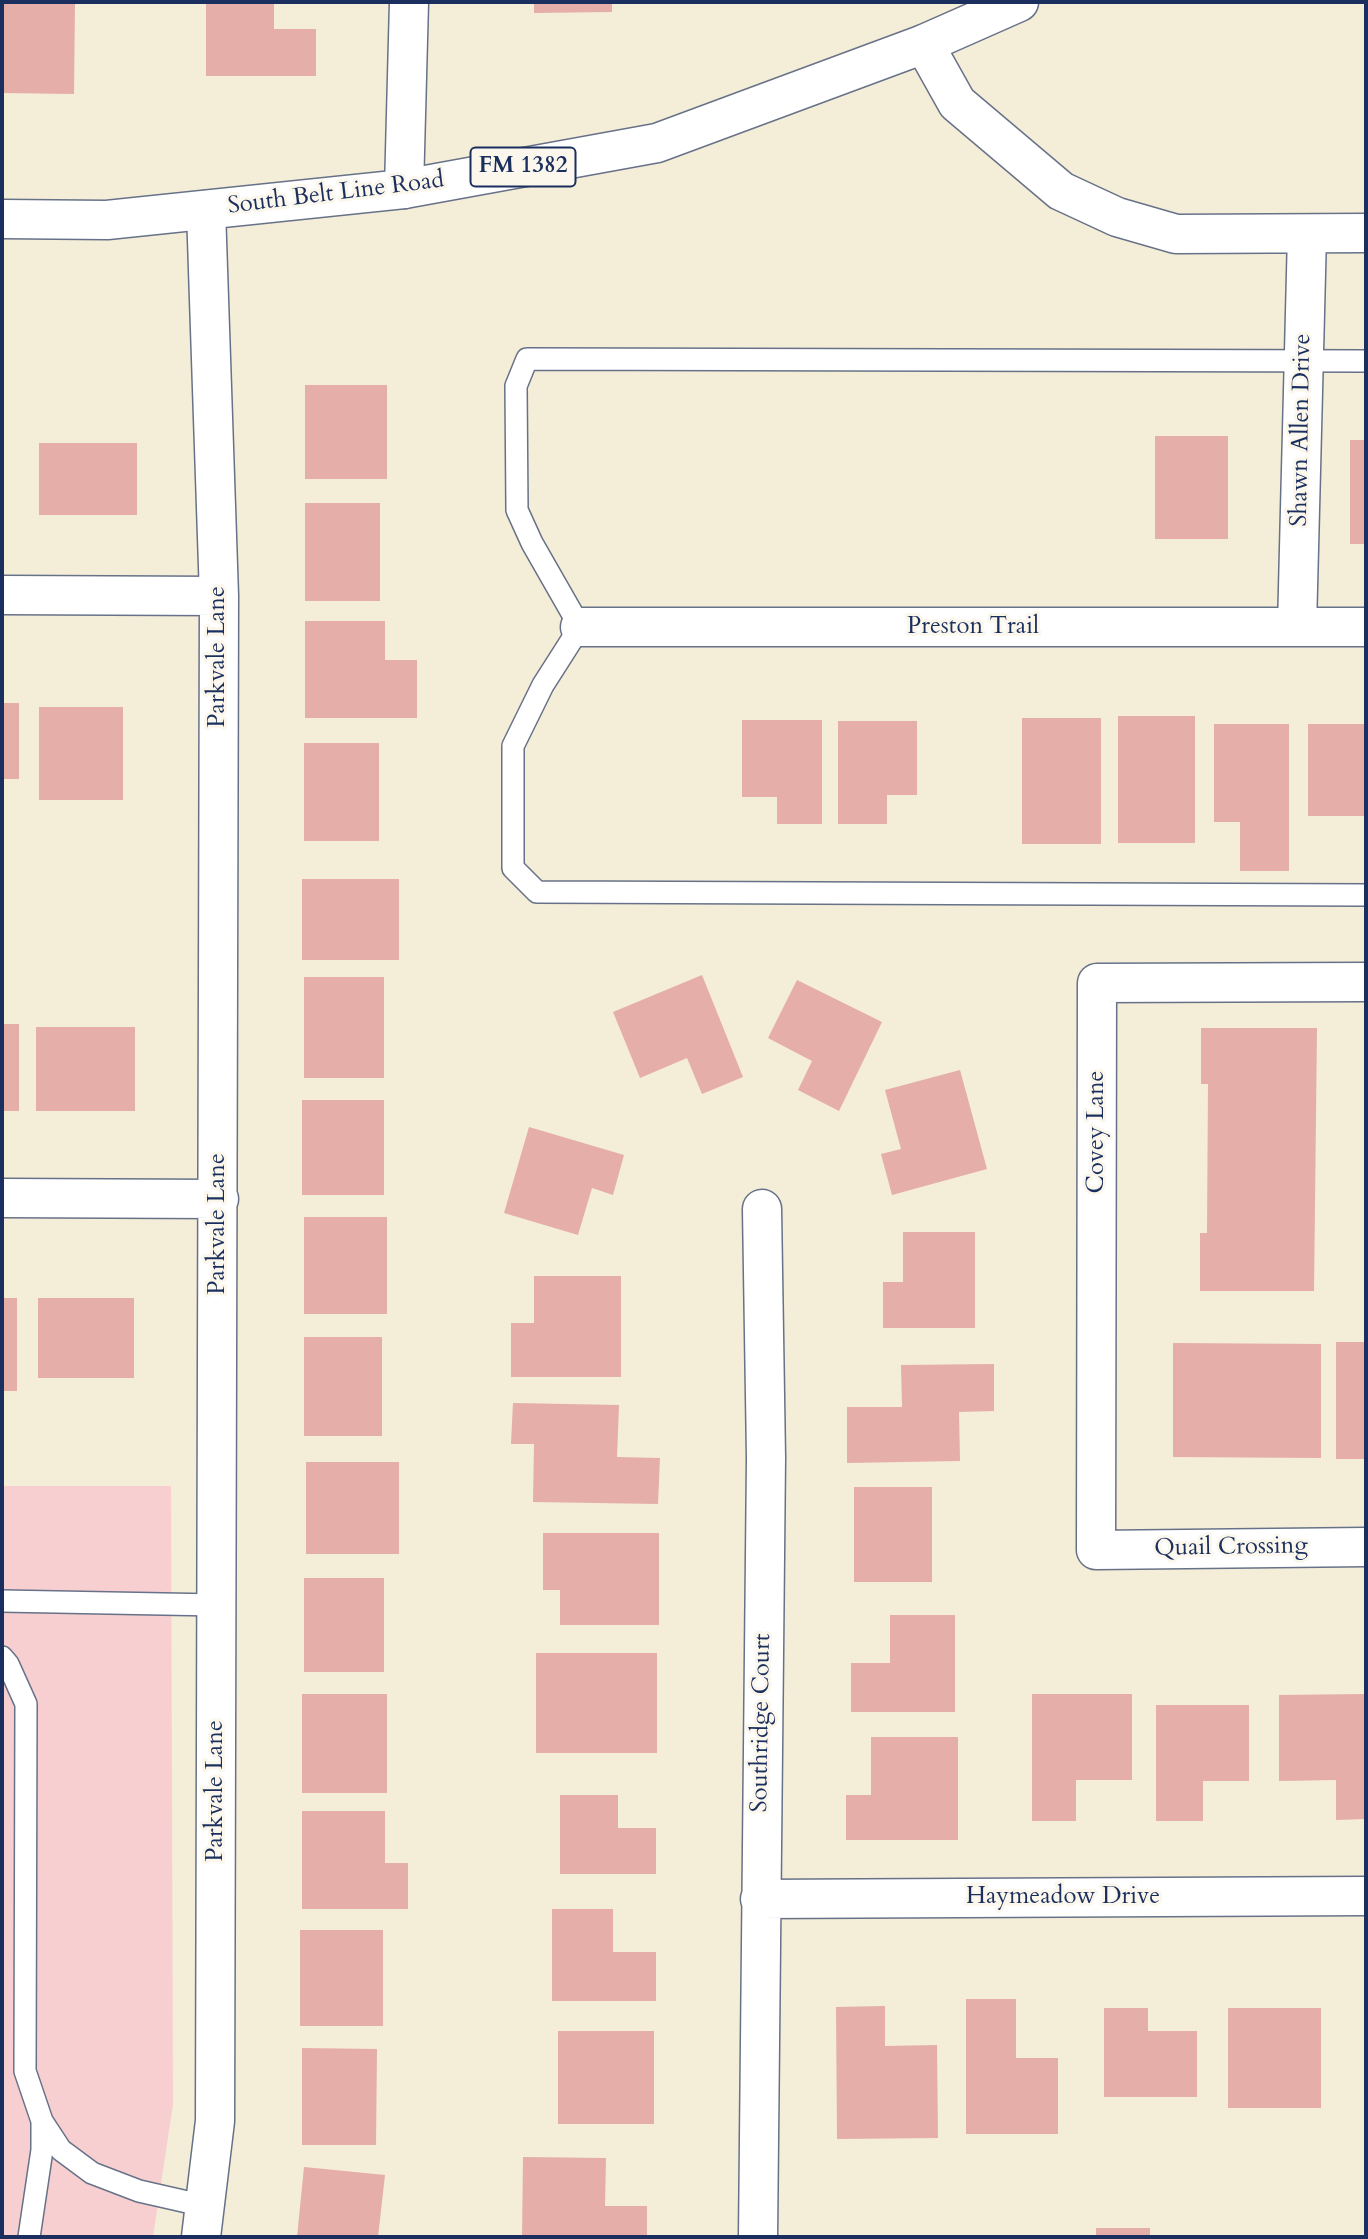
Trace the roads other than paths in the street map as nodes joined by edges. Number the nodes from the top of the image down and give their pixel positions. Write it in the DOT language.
graph roads {
  1 [pos="409,2"];
  2 [pos="1019,2"];
  3 [pos="924,44"];
  4 [pos="404,189"];
  5 [pos="206,210"];
  6 [pos="2,219"];
  7 [pos="1366,233"];
  8 [pos="1307,234"];
  9 [pos="1304,360"];
  10 [pos="1366,361"];
  11 [pos="2,595"];
  12 [pos="219,596"];
  13 [pos="580,627"];
  14 [pos="1297,627"];
  15 [pos="1366,628"];
  16 [pos="1366,895"];
  17 [pos="1366,982"];
  18 [pos="2,1198"];
  19 [pos="219,1199"];
  20 [pos="762,1209"];
  21 [pos="1366,1547"];
  22 [pos="1096,1550"];
  23 [pos="2,1601"];
  24 [pos="217,1605"];
  25 [pos="2,1657"];
  26 [pos="1366,1896"];
  27 [pos="760,1899"];
  28 [pos="42,2121"];
  29 [pos="203,2222"];
  30 [pos="29,2237"];
  31 [pos="758,2237"];
  1 -- 4 [label="street"];
  2 -- 3 [label="street, South Belt Line Road / FM 1382"];
  3 -- 4 [label="street, South Belt Line Road / FM 1382"];
  3 -- 8 [label="street"];
  4 -- 5 [label="street, South Belt Line Road / FM 1382"];
  5 -- 6 [label="street, South Belt Line Road / FM 1382"];
  5 -- 12 [label="street, Parkvale Lane"];
  7 -- 8 [label="street"];
  8 -- 9 [label="street, Shawn Allen Drive"];
  9 -- 10 [label="lane"];
  9 -- 13 [label="lane"];
  9 -- 14 [label="street, Shawn Allen Drive"];
  11 -- 12 [label="street"];
  12 -- 19 [label="street, Parkvale Lane"];
  13 -- 14 [label="street, Preston Trail"];
  13 -- 16 [label="lane"];
  14 -- 15 [label="street, Preston Trail"];
  17 -- 22 [label="street, Covey Lane"];
  18 -- 19 [label="street"];
  19 -- 24 [label="street, Parkvale Lane"];
  20 -- 27 [label="street, Southridge Court"];
  21 -- 22 [label="street, Quail Crossing"];
  23 -- 24 [label="lane"];
  24 -- 29 [label="street, Parkvale Lane"];
  25 -- 28 [label="lane"];
  26 -- 27 [label="street, Haymeadow Drive"];
  27 -- 31 [label="street, Southridge Court"];
  28 -- 29 [label="lane"];
  28 -- 30 [label="lane"];
}
